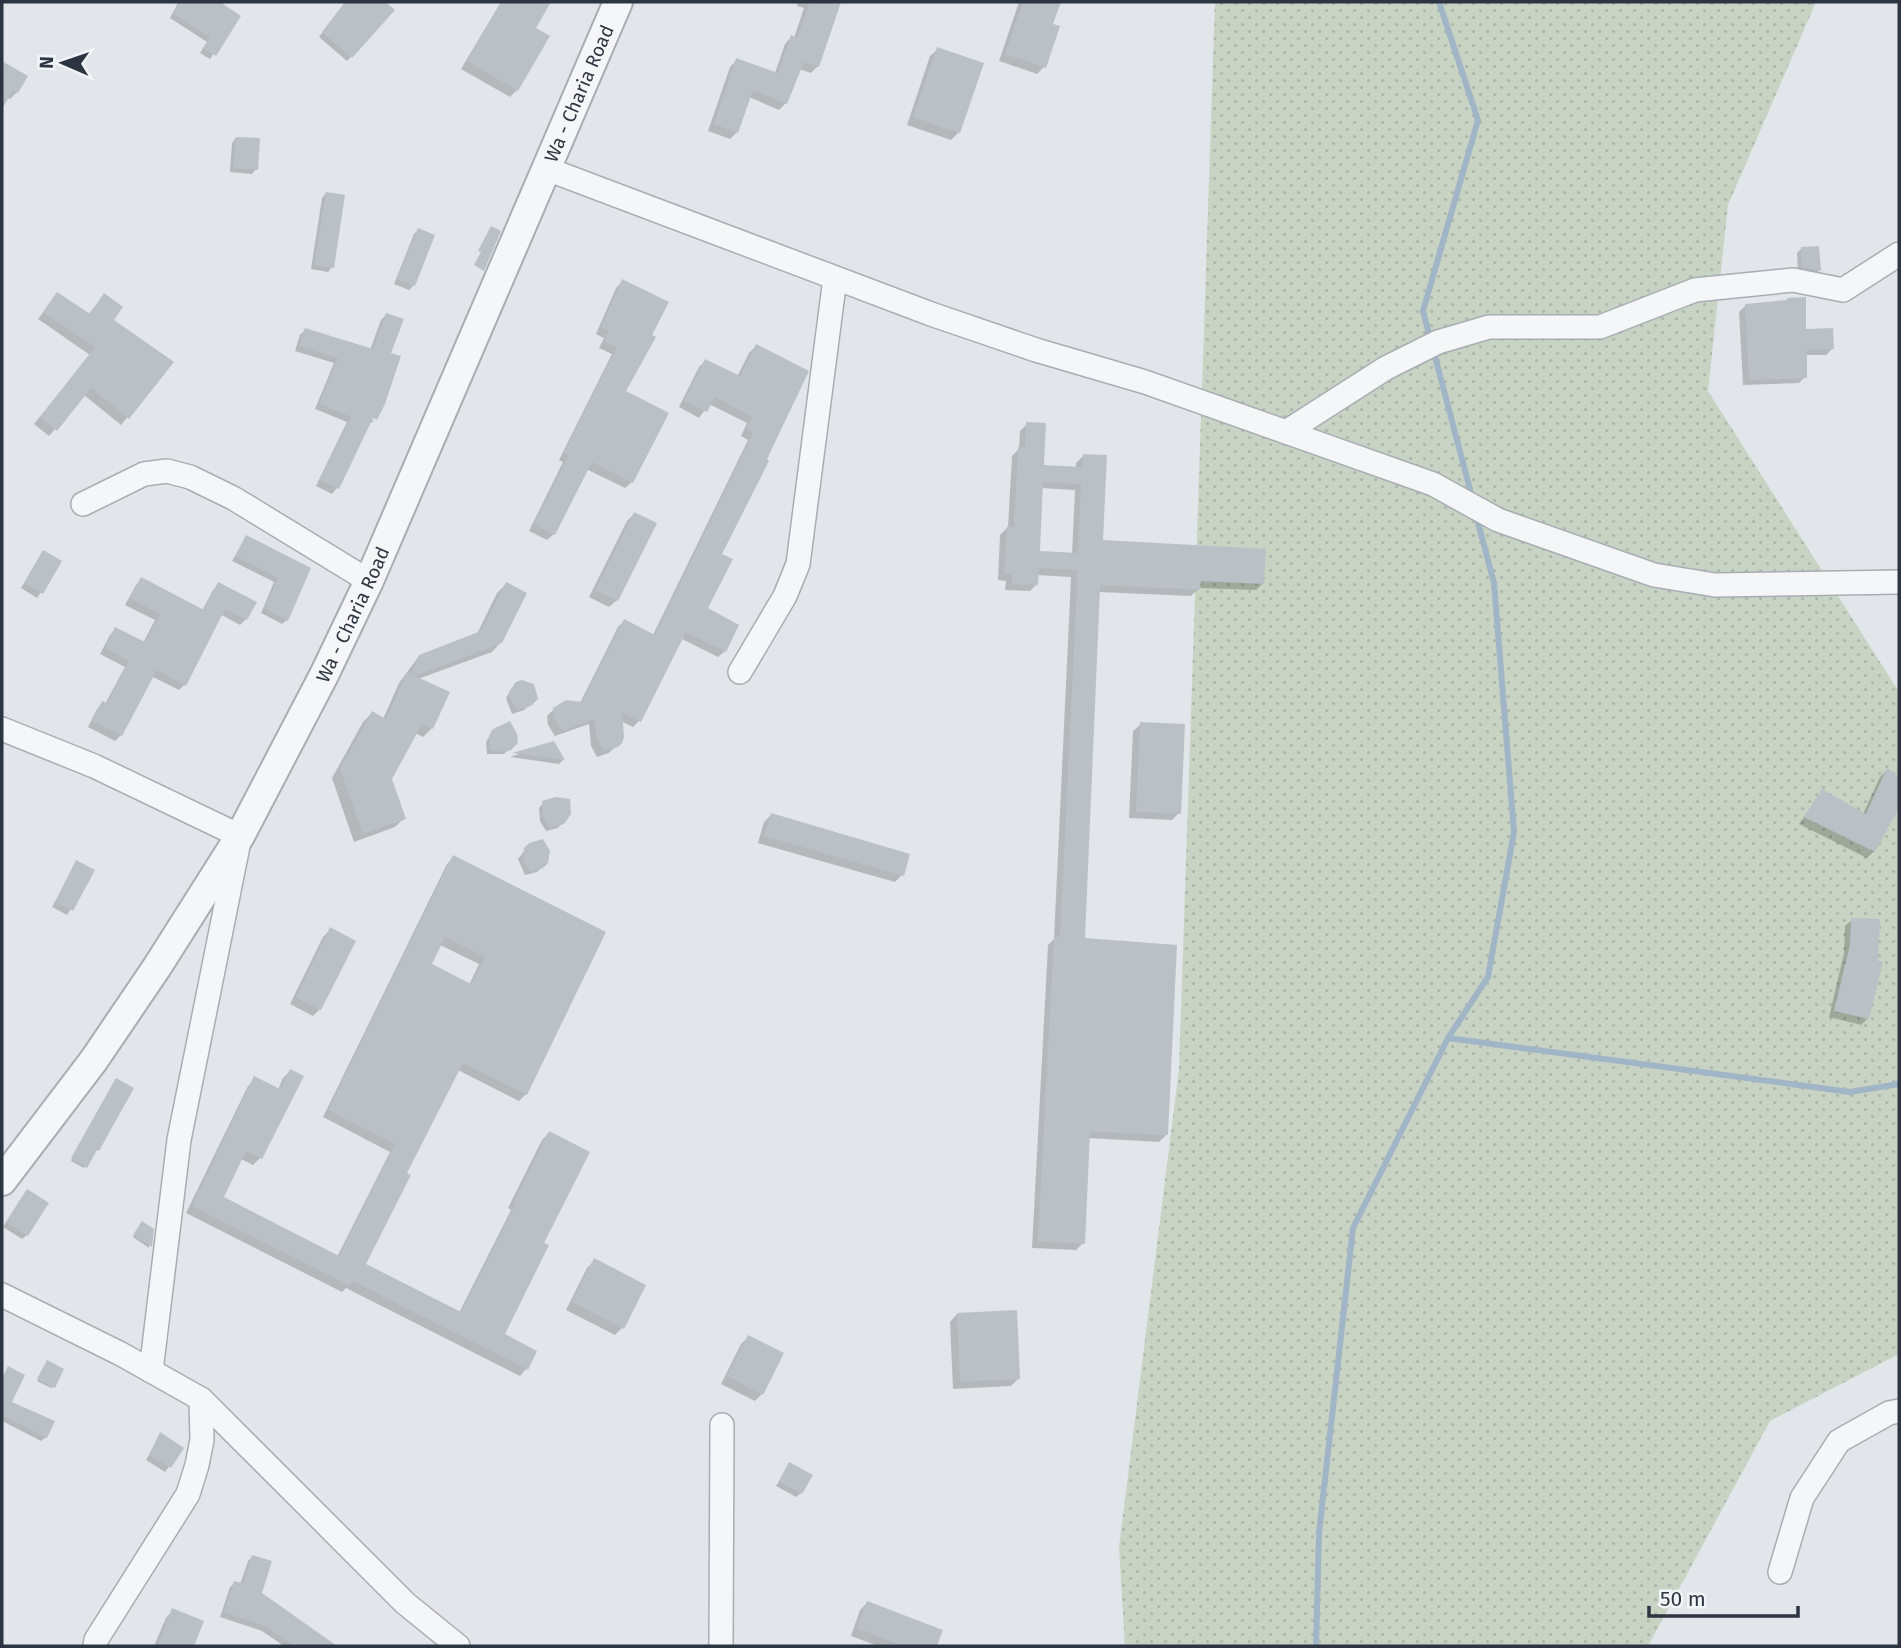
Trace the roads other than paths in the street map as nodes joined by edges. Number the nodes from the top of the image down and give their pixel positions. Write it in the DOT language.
graph roads {
  1 [pos="618,2"];
  2 [pos="547,169"];
  3 [pos="1899,254"];
  4 [pos="835,278"];
  5 [pos="1286,432"];
  6 [pos="83,504"];
  7 [pos="369,581"];
  8 [pos="1899,582"];
  9 [pos="740,672"];
  10 [pos="2,729"];
  11 [pos="240,836"];
  12 [pos="2,1181"];
  13 [pos="2,1295"];
  14 [pos="151,1371"];
  15 [pos="201,1399"];
  16 [pos="1899,1411"];
  17 [pos="722,1425"];
  18 [pos="1780,1572"];
  19 [pos="95,1646"];
  20 [pos="458,1646"];
  21 [pos="722,1646"];
  1 -- 2 [label="street, Wa - Charia Road"];
  2 -- 4 [label="street"];
  2 -- 7 [label="street, Wa - Charia Road"];
  3 -- 5 [label="street"];
  4 -- 5 [label="street"];
  4 -- 9 [label="street"];
  5 -- 8 [label="street"];
  6 -- 7 [label="street"];
  7 -- 11 [label="street, Wa - Charia Road"];
  10 -- 11 [label="street"];
  11 -- 12 [label="street, Wa - Charia Road"];
  11 -- 14 [label="street"];
  13 -- 14 [label="street"];
  14 -- 15 [label="street"];
  15 -- 19 [label="street"];
  15 -- 20 [label="street"];
  16 -- 18 [label="street"];
  17 -- 21 [label="street"];
}
